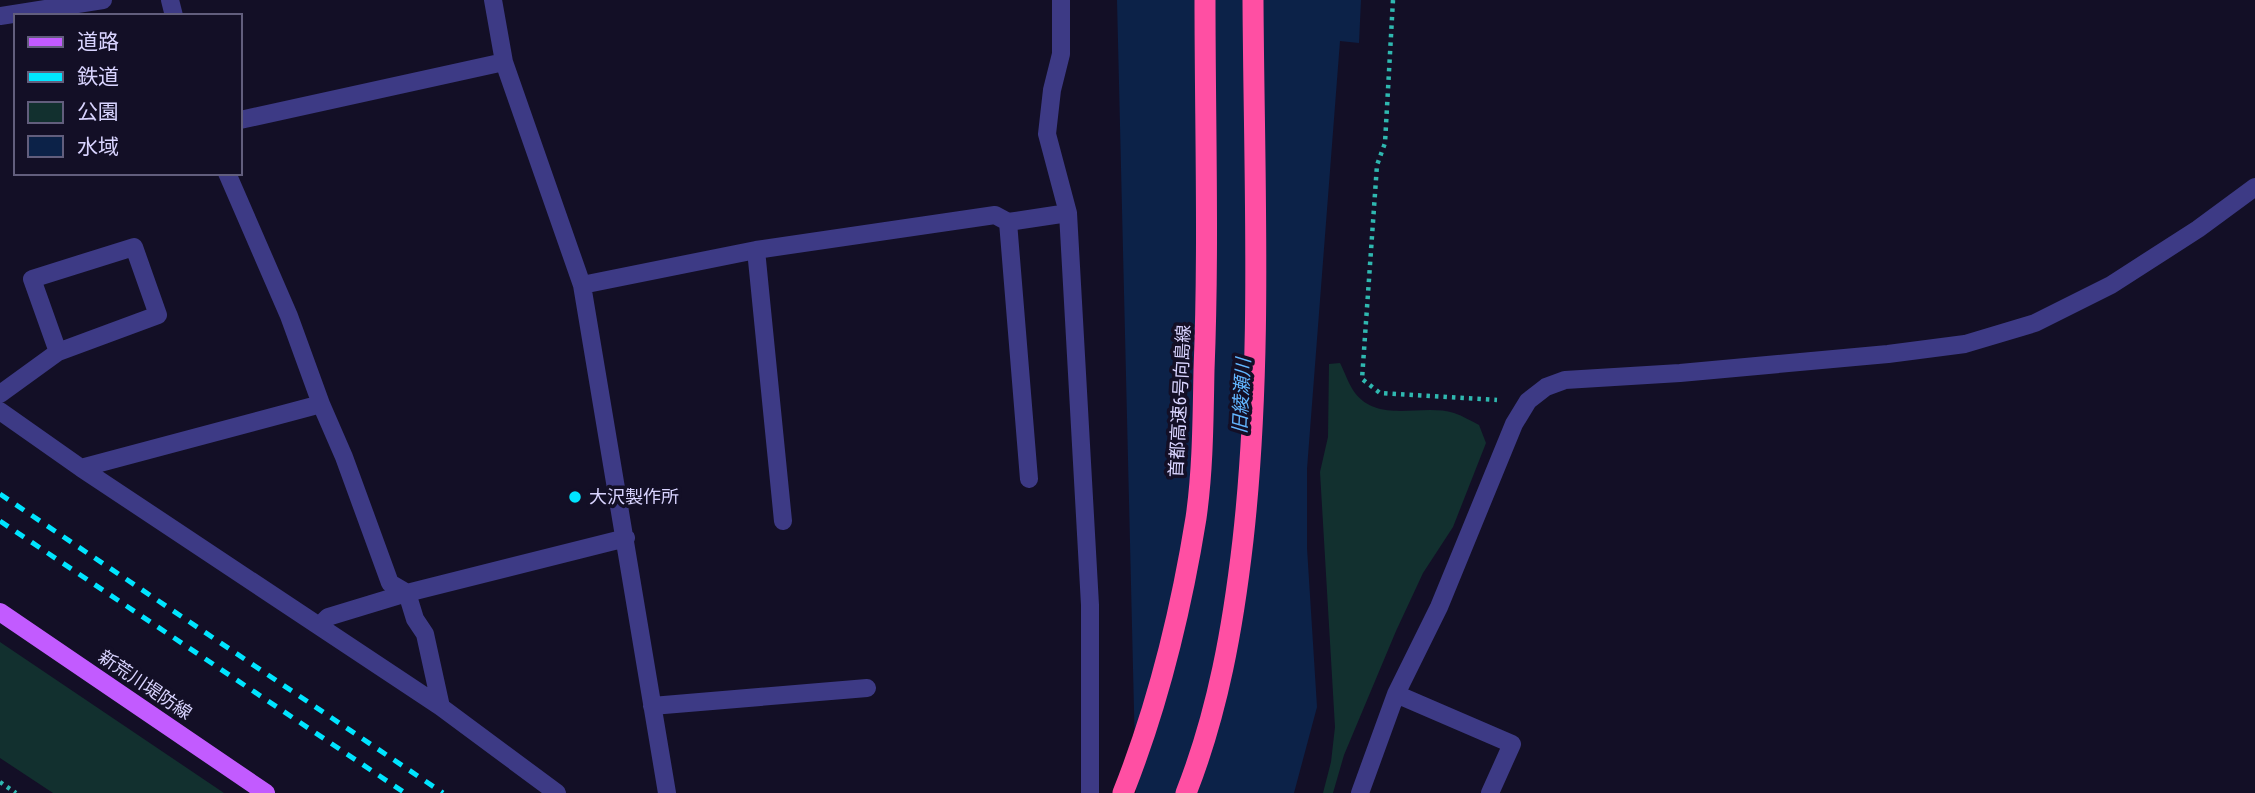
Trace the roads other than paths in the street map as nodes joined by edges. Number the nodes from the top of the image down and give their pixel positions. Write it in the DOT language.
graph roads {
  1 [pos="103,0"];
  2 [pos="494,0"];
  3 [pos="1061,0"];
  4 [pos="1205,0"];
  5 [pos="1253,0"];
  6 [pos="1,13"];
  7 [pos="504,62"];
  8 [pos="242,120"];
  9 [pos="227,175"];
  10 [pos="2255,187"];
  11 [pos="1068,214"];
  12 [pos="1008,222"];
  13 [pos="756,250"];
  14 [pos="583,285"];
  15 [pos="58,352"];
  16 [pos="0,394"];
  17 [pos="321,404"];
  18 [pos="0,411"];
  19 [pos="81,468"];
  20 [pos="1029,480"];
  21 [pos="783,521"];
  22 [pos="626,538"];
  23 [pos="407,593"];
  24 [pos="0,612"];
  25 [pos="319,626"];
  26 [pos="867,688"];
  27 [pos="1396,694"];
  28 [pos="653,706"];
  29 [pos="441,707"];
  30 [pos="266,793"];
  31 [pos="557,793"];
  32 [pos="667,793"];
  33 [pos="1090,793"];
  34 [pos="1123,793"];
  35 [pos="1186,793"];
  36 [pos="1360,793"];
  37 [pos="1490,793"];
  1 -- 6 [label="street"];
  2 -- 7 [label="street"];
  3 -- 11 [label="street"];
  4 -- 34 [label="highway, 首都高速6号向島線"];
  5 -- 35 [label="highway"];
  7 -- 8 [label="street"];
  7 -- 14 [label="street"];
  9 -- 17 [label="street"];
  10 -- 27 [label="street"];
  11 -- 12 [label="street"];
  11 -- 33 [label="street"];
  12 -- 13 [label="street"];
  12 -- 20 [label="street"];
  13 -- 14 [label="street"];
  13 -- 21 [label="street"];
  14 -- 22 [label="street"];
  15 -- 15 [label="street"];
  15 -- 16 [label="street"];
  17 -- 19 [label="street"];
  17 -- 23 [label="street"];
  18 -- 19 [label="street"];
  19 -- 25 [label="street"];
  22 -- 23 [label="street"];
  22 -- 28 [label="street"];
  23 -- 25 [label="street"];
  23 -- 29 [label="street"];
  24 -- 30 [label="main road, 新荒川堤防線"];
  25 -- 29 [label="street"];
  26 -- 28 [label="street"];
  27 -- 36 [label="street"];
  27 -- 37 [label="street"];
  28 -- 32 [label="street"];
  29 -- 31 [label="street"];
}
